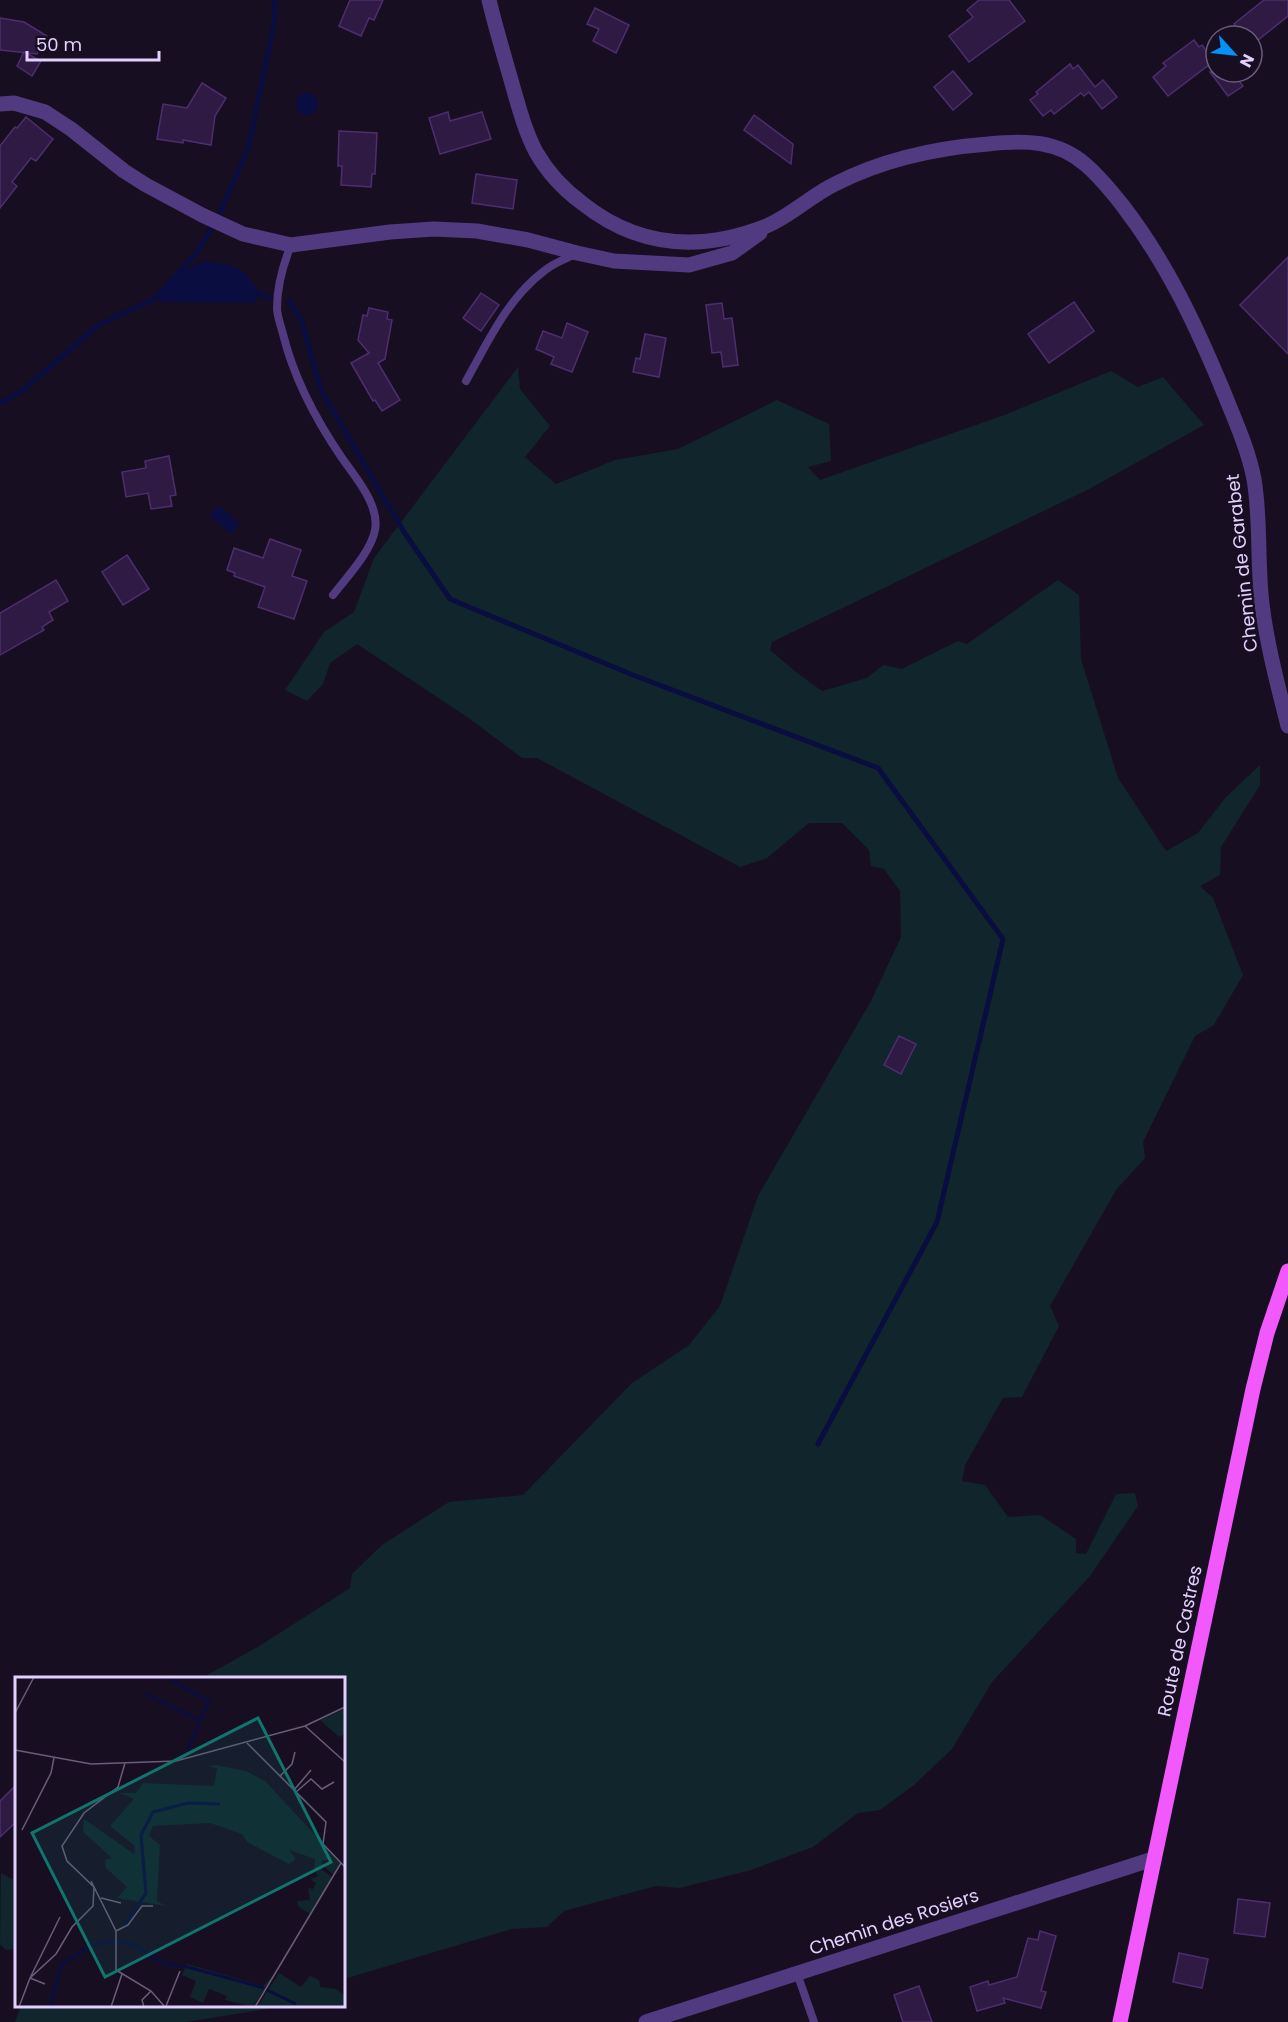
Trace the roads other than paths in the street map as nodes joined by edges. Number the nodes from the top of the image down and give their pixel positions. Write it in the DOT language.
graph roads {
  1 [pos="489,0"];
  2 [pos="0,104"];
  3 [pos="770,225"];
  4 [pos="291,245"];
  5 [pos="577,254"];
  6 [pos="466,381"];
  7 [pos="333,596"];
  8 [pos="1288,726"];
  9 [pos="1288,1271"];
  10 [pos="1154,1859"];
  11 [pos="797,1973"];
  12 [pos="650,2021"];
  13 [pos="814,2022"];
  14 [pos="1120,2022"];
  1 -- 3 [label="street, Chemin de Garabet"];
  2 -- 4 [label="street"];
  3 -- 5 [label="street"];
  3 -- 8 [label="street, Chemin de Garabet"];
  4 -- 5 [label="street"];
  4 -- 7 [label="lane"];
  5 -- 6 [label="lane"];
  9 -- 10 [label="main road, Route de Castres"];
  10 -- 11 [label="street, Chemin des Rosiers"];
  10 -- 14 [label="main road, Route de Castres"];
  11 -- 12 [label="street, Chemin des Rosiers"];
  11 -- 13 [label="lane"];
}
